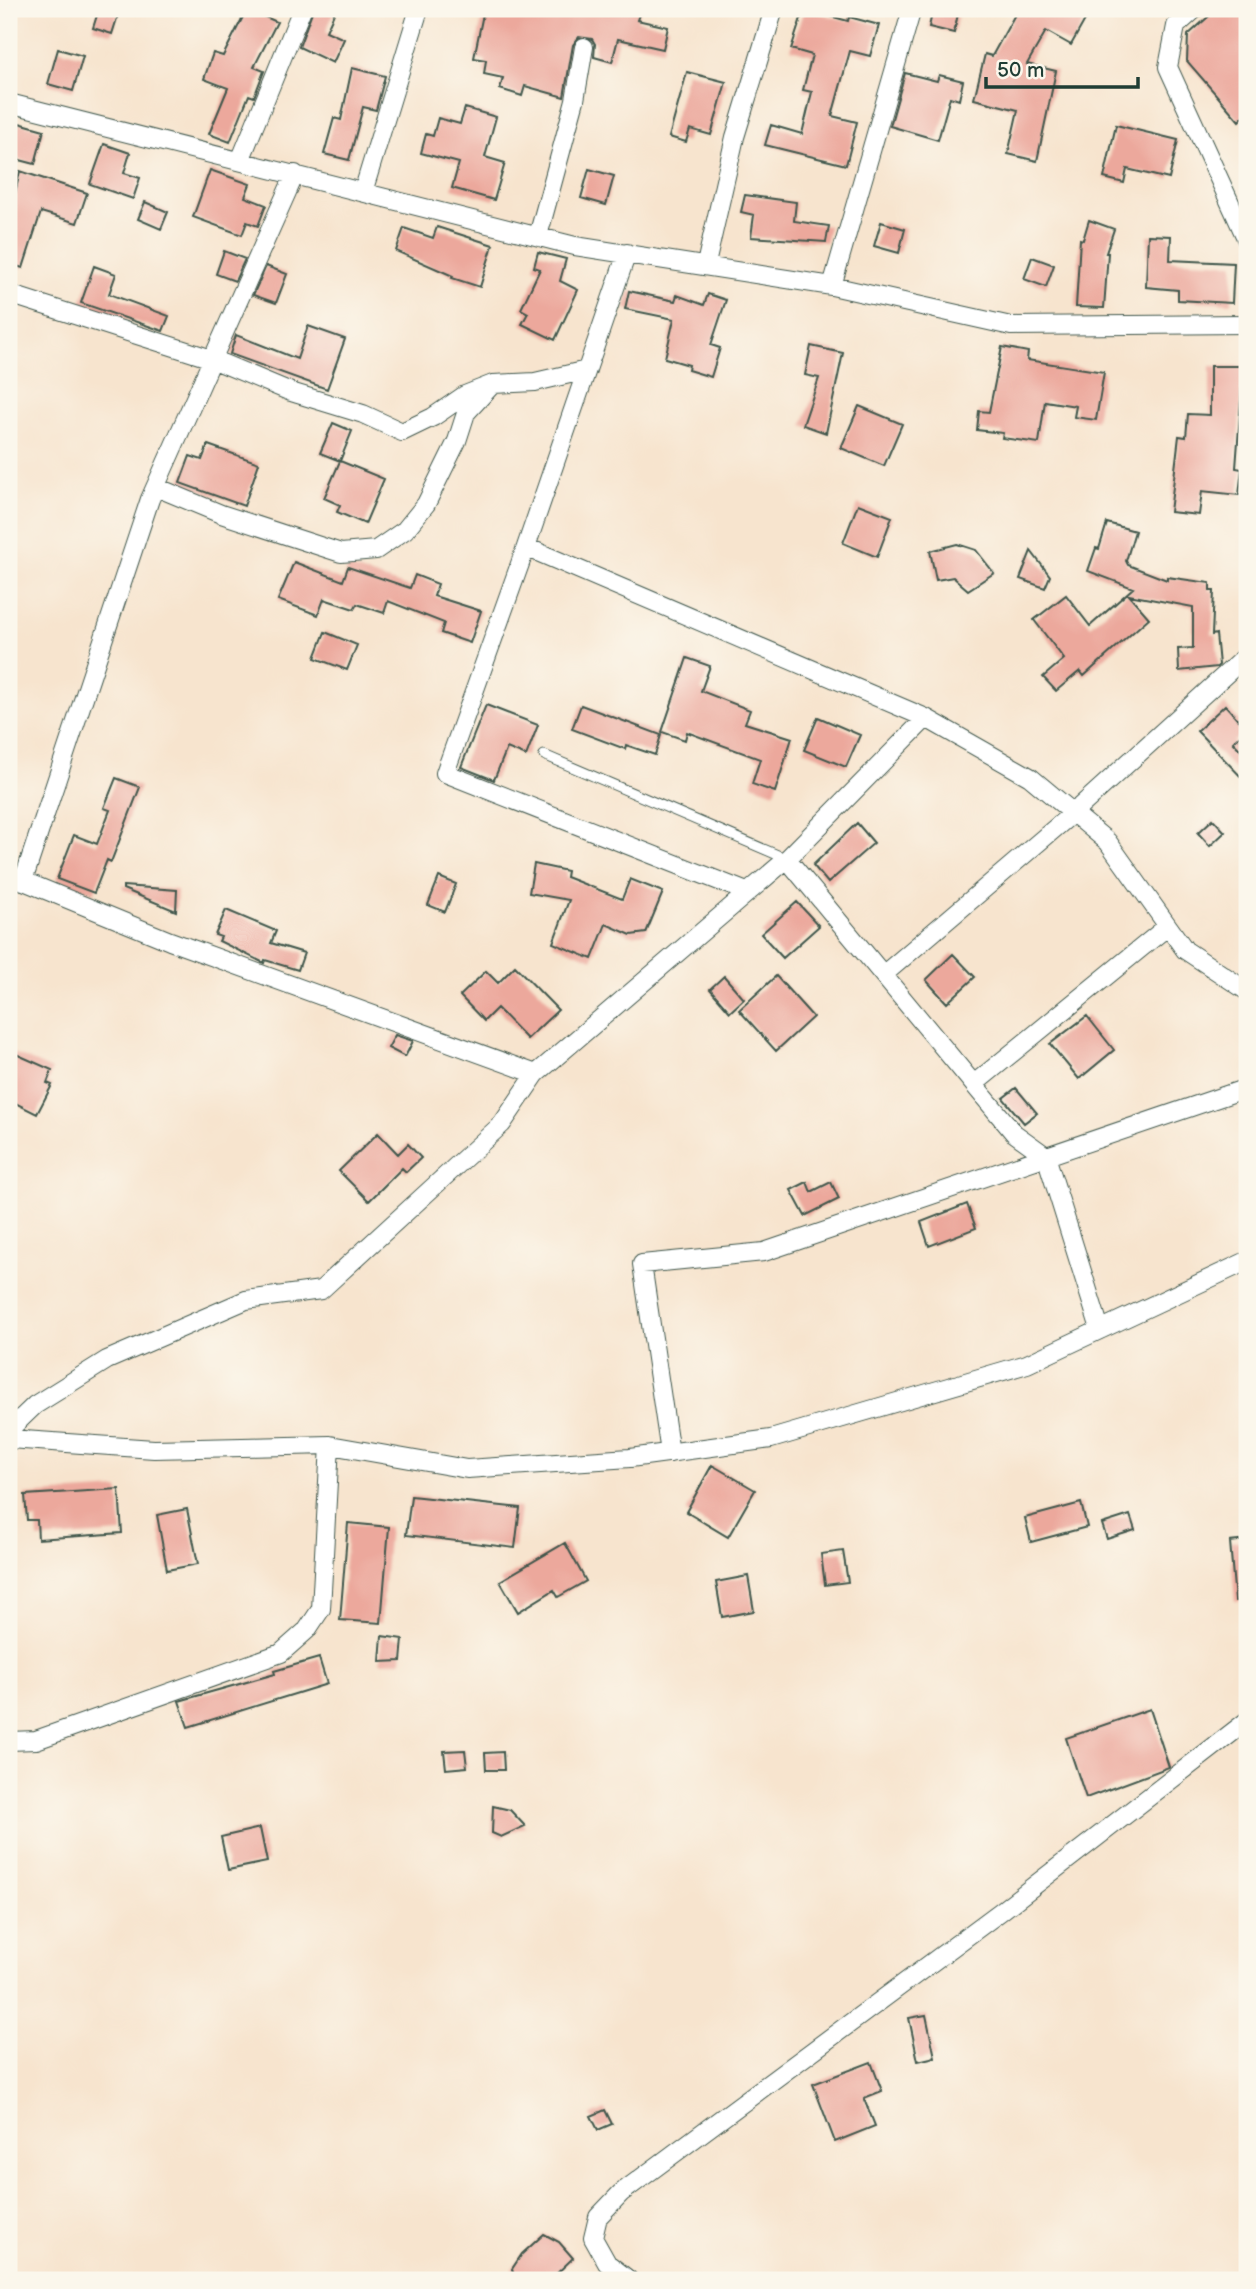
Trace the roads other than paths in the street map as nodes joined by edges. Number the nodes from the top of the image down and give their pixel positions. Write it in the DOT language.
graph roads {
  1 [pos="419,9"];
  2 [pos="774,9"];
  3 [pos="912,9"];
  4 [pos="1195,9"];
  5 [pos="296,10"];
  6 [pos="584,47"];
  7 [pos="9,103"];
  8 [pos="240,161"];
  9 [pos="295,174"];
  10 [pos="363,192"];
  11 [pos="538,236"];
  12 [pos="1247,240"];
  13 [pos="627,253"];
  14 [pos="706,264"];
  15 [pos="832,286"];
  16 [pos="9,294"];
  17 [pos="1247,324"];
  18 [pos="212,359"];
  19 [pos="586,370"];
  20 [pos="493,384"];
  21 [pos="156,487"];
  22 [pos="526,547"];
  23 [pos="1247,655"];
  24 [pos="926,718"];
  25 [pos="544,755"];
  26 [pos="1073,813"];
  27 [pos="787,859"];
  28 [pos="16,878"];
  29 [pos="747,892"];
  30 [pos="1168,926"];
  31 [pos="883,975"];
  32 [pos="1247,990"];
  33 [pos="536,1074"];
  34 [pos="974,1084"];
  35 [pos="1247,1088"];
  36 [pos="1046,1156"];
  37 [pos="1247,1261"];
  38 [pos="1100,1329"];
  39 [pos="9,1430"];
  40 [pos="9,1439"];
  41 [pos="330,1445"];
  42 [pos="670,1453"];
  43 [pos="1247,1721"];
  44 [pos="9,1741"];
  45 [pos="629,2280"];
  1 -- 10 [label="street"];
  2 -- 14 [label="street"];
  3 -- 15 [label="street"];
  4 -- 12 [label="street"];
  5 -- 8 [label="street"];
  6 -- 11 [label="street"];
  7 -- 8 [label="street"];
  8 -- 9 [label="street"];
  9 -- 10 [label="street"];
  9 -- 18 [label="street"];
  10 -- 11 [label="street"];
  11 -- 13 [label="street"];
  13 -- 14 [label="street"];
  13 -- 19 [label="street"];
  14 -- 15 [label="street"];
  15 -- 17 [label="street"];
  16 -- 18 [label="street"];
  18 -- 20 [label="street"];
  18 -- 21 [label="street"];
  19 -- 20 [label="street"];
  19 -- 22 [label="street"];
  20 -- 21 [label="street"];
  21 -- 28 [label="street"];
  22 -- 24 [label="street"];
  22 -- 29 [label="street"];
  23 -- 26 [label="street"];
  24 -- 26 [label="street"];
  24 -- 27 [label="street"];
  25 -- 27 [label="lane"];
  26 -- 30 [label="street"];
  26 -- 31 [label="street"];
  27 -- 29 [label="street"];
  27 -- 31 [label="street"];
  28 -- 33 [label="street"];
  29 -- 33 [label="street"];
  30 -- 32 [label="street"];
  30 -- 34 [label="street"];
  31 -- 34 [label="street"];
  33 -- 39 [label="street"];
  34 -- 36 [label="street"];
  35 -- 36 [label="street"];
  36 -- 38 [label="street"];
  36 -- 42 [label="street"];
  37 -- 38 [label="street"];
  38 -- 42 [label="street"];
  40 -- 41 [label="street"];
  41 -- 42 [label="street"];
  41 -- 44 [label="street"];
  43 -- 45 [label="street"];
}
